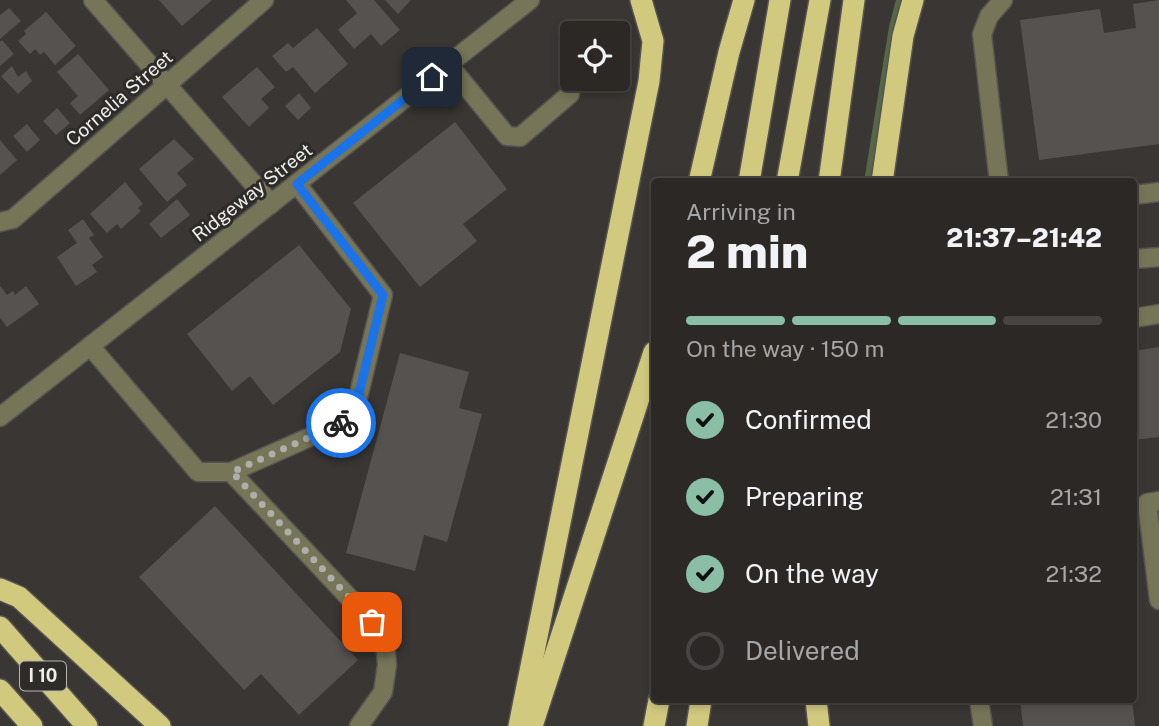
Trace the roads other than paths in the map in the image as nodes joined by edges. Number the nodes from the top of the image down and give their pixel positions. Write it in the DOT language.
graph roads {
  1 [pos="93,0"];
  2 [pos="264,0"];
  3 [pos="530,0"];
  4 [pos="641,0"];
  5 [pos="744,0"];
  6 [pos="780,0"];
  7 [pos="820,0"];
  8 [pos="854,0"];
  9 [pos="913,0"];
  10 [pos="1003,0"];
  11 [pos="448,64"];
  12 [pos="166,85"];
  13 [pos="570,94"];
  14 [pos="700,178"];
  15 [pos="750,178"];
  16 [pos="788,178"];
  17 [pos="830,178"];
  18 [pos="883,178"];
  19 [pos="999,178"];
  20 [pos="297,184"];
  21 [pos="1159,192"];
  22 [pos="1137,195"];
  23 [pos="271,204"];
  24 [pos="0,222"];
  25 [pos="1159,257"];
  26 [pos="1137,259"];
  27 [pos="1159,314"];
  28 [pos="1137,318"];
  29 [pos="90,346"];
  30 [pos="651,361"];
  31 [pos="0,416"];
  32 [pos="232,472"];
  33 [pos="1159,501"];
  34 [pos="0,589"];
  35 [pos="1159,600"];
  36 [pos="0,627"];
  37 [pos="0,690"];
  38 [pos="658,703"];
  39 [pos="701,703"];
  40 [pos="816,703"];
  41 [pos="831,703"];
  42 [pos="979,703"];
  43 [pos="32,726"];
  44 [pos="87,726"];
  45 [pos="160,726"];
  46 [pos="359,726"];
  47 [pos="519,726"];
  48 [pos="532,726"];
  49 [pos="654,726"];
  50 [pos="697,726"];
  51 [pos="819,726"];
  52 [pos="829,726"];
  53 [pos="983,726"];
  1 -- 12 [label="street"];
  2 -- 12 [label="street, Cornelia Street"];
  3 -- 11 [label="street, Ridgeway Street"];
  4 -- 47 [label="highway"];
  5 -- 14 [label="highway"];
  6 -- 15 [label="highway"];
  7 -- 16 [label="highway"];
  8 -- 17 [label="highway"];
  9 -- 18 [label="highway"];
  10 -- 19 [label="street"];
  11 -- 13 [label="street"];
  11 -- 20 [label="street, Ridgeway Street"];
  12 -- 23 [label="street"];
  12 -- 24 [label="street, Cornelia Street"];
  20 -- 23 [label="street, Ridgeway Street"];
  20 -- 32 [label="street"];
  21 -- 22 [label="street"];
  23 -- 29 [label="street, Ridgeway Street"];
  25 -- 26 [label="street"];
  27 -- 28 [label="street"];
  29 -- 31 [label="street, Ridgeway Street"];
  29 -- 32 [label="street"];
  30 -- 48 [label="highway"];
  32 -- 46 [label="street"];
  33 -- 35 [label="street"];
  34 -- 45 [label="highway"];
  36 -- 44 [label="highway, I 10"];
  37 -- 43 [label="highway"];
  38 -- 49 [label="highway"];
  39 -- 50 [label="highway"];
  40 -- 51 [label="highway"];
  41 -- 52 [label="highway"];
  42 -- 53 [label="street"];
}
